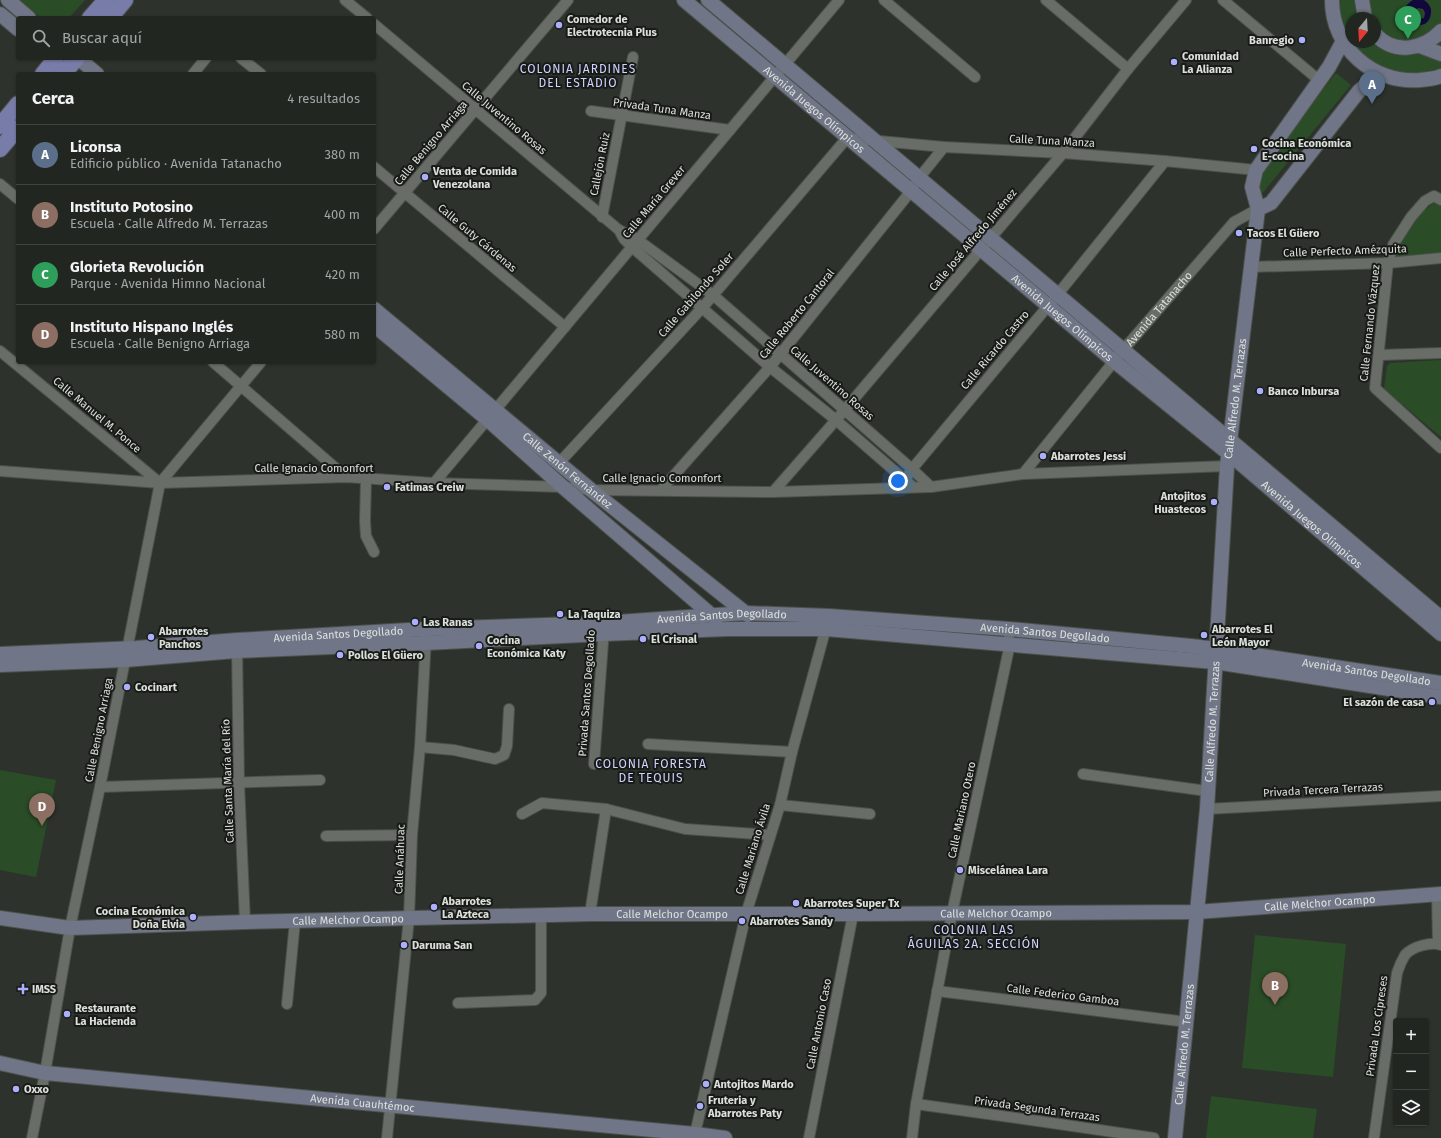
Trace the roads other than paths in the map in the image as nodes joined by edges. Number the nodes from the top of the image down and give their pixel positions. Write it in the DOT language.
graph roads {
  1 [pos="8,0"];
  2 [pos="106,0"];
  3 [pos="125,0"];
  4 [pos="568,0"];
  5 [pos="684,0"];
  6 [pos="708,0"];
  7 [pos="839,0"];
  8 [pos="884,0"];
  9 [pos="1046,0"];
  10 [pos="1186,0"];
  11 [pos="1223,0"];
  12 [pos="1332,0"];
  13 [pos="1362,0"];
  14 [pos="350,1"];
  15 [pos="1364,12"];
  16 [pos="0,14"];
  17 [pos="27,16"];
  18 [pos="92,16"];
  19 [pos="112,16"];
  20 [pos="365,16"];
  21 [pos="376,26"];
  22 [pos="16,27"];
  23 [pos="1441,31"];
  24 [pos="1381,39"];
  25 [pos="1343,41"];
  26 [pos="1420,46"];
  27 [pos="1441,54"];
  28 [pos="634,57"];
  29 [pos="204,60"];
  30 [pos="244,60"];
  31 [pos="65,64"];
  32 [pos="784,65"];
  33 [pos="1128,69"];
  34 [pos="47,72"];
  35 [pos="91,72"];
  36 [pos="195,72"];
  37 [pos="258,72"];
  38 [pos="1379,74"];
  39 [pos="775,76"];
  40 [pos="1441,76"];
  41 [pos="975,77"];
  42 [pos="1320,81"];
  43 [pos="16,106"];
  44 [pos="475,109"];
  45 [pos="591,111"];
  46 [pos="622,115"];
  47 [pos="0,126"];
  48 [pos="16,130"];
  49 [pos="730,130"];
  50 [pos="847,138"];
  51 [pos="876,141"];
  52 [pos="944,148"];
  53 [pos="0,149"];
  54 [pos="1062,153"];
  55 [pos="1165,161"];
  56 [pos="376,169"];
  57 [pos="1256,170"];
  58 [pos="919,178"];
  59 [pos="0,184"];
  60 [pos="911,191"];
  61 [pos="405,192"];
  62 [pos="16,197"];
  63 [pos="1441,200"];
  64 [pos="1258,209"];
  65 [pos="602,217"];
  66 [pos="376,227"];
  67 [pos="990,238"];
  68 [pos="635,243"];
  69 [pos="980,250"];
  70 [pos="1441,258"];
  71 [pos="1388,263"];
  72 [pos="1250,267"];
  73 [pos="1058,294"];
  74 [pos="714,295"];
  75 [pos="1048,306"];
  76 [pos="703,307"];
  77 [pos="376,311"];
  78 [pos="376,327"];
  79 [pos="565,327"];
  80 [pos="1124,349"];
  81 [pos="0,351"];
  82 [pos="1441,353"];
  83 [pos="780,354"];
  84 [pos="1379,355"];
  85 [pos="1114,361"];
  86 [pos="215,364"];
  87 [pos="260,364"];
  88 [pos="770,367"];
  89 [pos="241,386"];
  90 [pos="844,410"];
  91 [pos="492,415"];
  92 [pos="836,420"];
  93 [pos="1441,448"];
  94 [pos="1228,453"];
  95 [pos="559,463"];
  96 [pos="912,469"];
  97 [pos="0,471"];
  98 [pos="1023,474"];
  99 [pos="346,477"];
  100 [pos="366,478"];
  101 [pos="160,483"];
  102 [pos="434,483"];
  103 [pos="909,483"];
  104 [pos="563,487"];
  105 [pos="931,487"];
  106 [pos="591,490"];
  107 [pos="661,490"];
  108 [pos="773,492"];
  109 [pos="374,552"];
  110 [pos="745,613"];
  111 [pos="712,616"];
  112 [pos="1441,618"];
  113 [pos="828,623"];
  114 [pos="604,628"];
  115 [pos="763,628"];
  116 [pos="426,629"];
  117 [pos="727,629"];
  118 [pos="1009,629"];
  119 [pos="1441,634"];
  120 [pos="426,643"];
  121 [pos="1010,644"];
  122 [pos="237,645"];
  123 [pos="0,654"];
  124 [pos="126,654"];
  125 [pos="1215,655"];
  126 [pos="0,666"];
  127 [pos="1441,684"];
  128 [pos="1441,697"];
  129 [pos="509,709"];
  130 [pos="648,744"];
  131 [pos="420,747"];
  132 [pos="792,752"];
  133 [pos="594,764"];
  134 [pos="1083,774"];
  135 [pos="320,780"];
  136 [pos="239,784"];
  137 [pos="100,787"];
  138 [pos="1207,791"];
  139 [pos="1441,796"];
  140 [pos="780,804"];
  141 [pos="606,809"];
  142 [pos="1207,809"];
  143 [pos="522,814"];
  144 [pos="870,814"];
  145 [pos="412,835"];
  146 [pos="770,835"];
  147 [pos="326,836"];
  148 [pos="1439,894"];
  149 [pos="1196,912"];
  150 [pos="952,913"];
  151 [pos="590,914"];
  152 [pos="746,914"];
  153 [pos="853,914"];
  154 [pos="541,915"];
  155 [pos="0,918"];
  156 [pos="409,918"];
  157 [pos="295,921"];
  158 [pos="245,922"];
  159 [pos="70,928"];
  160 [pos="1439,944"];
  161 [pos="937,991"];
  162 [pos="458,1003"];
  163 [pos="287,1004"];
  164 [pos="1187,1022"];
  165 [pos="0,1063"];
  166 [pos="45,1073"];
  167 [pos="916,1104"];
  168 [pos="391,1105"];
  169 [pos="695,1136"];
  170 [pos="32,1138"];
  171 [pos="387,1138"];
  172 [pos="725,1138"];
  173 [pos="808,1138"];
  174 [pos="912,1138"];
  175 [pos="1154,1138"];
  176 [pos="1174,1138"];
  177 [pos="1374,1138"];
  1 -- 17 [label="street"];
  2 -- 18 [label="main road"];
  3 -- 19 [label="main road"];
  4 -- 44 [label="street, Calle Benigno Arriaga"];
  5 -- 39 [label="street, Avenida Juegos Olímpicos"];
  6 -- 32 [label="street, Avenida Juegos Olímpicos"];
  7 -- 32 [label="street, Calle María Grever"];
  8 -- 41 [label="street"];
  9 -- 33 [label="street"];
  10 -- 33 [label="street, Calle José Alfredo Jiménez"];
  11 -- 42 [label="street"];
  12 -- 25 [label="street"];
  13 -- 15 [label="street"];
  14 -- 20 [label="street"];
  16 -- 22 [label="street"];
  21 -- 44 [label="street, Calle Juventino Rosas"];
  23 -- 26 [label="street"];
  24 -- 26 [label="street"];
  25 -- 38 [label="street"];
  25 -- 42 [label="street"];
  26 -- 27 [label="street"];
  28 -- 46 [label="street, Callejón Ruiz"];
  29 -- 36 [label="street"];
  30 -- 37 [label="street"];
  31 -- 34 [label="main road"];
  31 -- 35 [label="street"];
  32 -- 39 [label="street, Calle María Grever"];
  32 -- 51 [label="street, Avenida Juegos Olímpicos"];
  33 -- 54 [label="street, Calle José Alfredo Jiménez"];
  38 -- 40 [label="street"];
  38 -- 64 [label="street, Avenida Tatanacho"];
  39 -- 49 [label="street, Calle María Grever"];
  39 -- 50 [label="street, Avenida Juegos Olímpicos"];
  42 -- 57 [label="street"];
  43 -- 47 [label="main road"];
  44 -- 61 [label="street, Calle Benigno Arriaga"];
  44 -- 65 [label="street, Calle Juventino Rosas"];
  45 -- 46 [label="street, Privada Tuna Manza"];
  46 -- 49 [label="street, Privada Tuna Manza"];
  46 -- 65 [label="street, Callejón Ruiz"];
  48 -- 53 [label="main road"];
  49 -- 68 [label="street, Calle María Grever"];
  50 -- 51 [label="street, Calle Tuna Manza"];
  50 -- 60 [label="street, Avenida Juegos Olímpicos"];
  50 -- 74 [label="street, Calle Gabilondo Soler"];
  51 -- 52 [label="street, Calle Tuna Manza"];
  51 -- 58 [label="street, Avenida Juegos Olímpicos"];
  52 -- 54 [label="street, Calle Tuna Manza"];
  52 -- 58 [label="street, Calle Roberto Cantoral"];
  54 -- 55 [label="street, Calle Tuna Manza"];
  54 -- 67 [label="street, Calle José Alfredo Jiménez"];
  55 -- 57 [label="street, Calle Tuna Manza"];
  55 -- 73 [label="street, Calle Ricardo Castro"];
  56 -- 61 [label="street, Calle Guty Cárdenas"];
  57 -- 64 [label="street"];
  58 -- 60 [label="street, Calle Roberto Cantoral"];
  58 -- 67 [label="street, Avenida Juegos Olímpicos"];
  59 -- 62 [label="street"];
  60 -- 69 [label="street, Avenida Juegos Olímpicos"];
  60 -- 83 [label="street, Calle Roberto Cantoral"];
  61 -- 66 [label="street, Calle Benigno Arriaga"];
  61 -- 79 [label="street, Calle Guty Cárdenas"];
  63 -- 71 [label="street, Calle Fernando Vázquez"];
  64 -- 72 [label="street, Calle Alfredo M. Terrazas"];
  64 -- 80 [label="street, Avenida Tatanacho"];
  65 -- 68 [label="street, Calle Juventino Rosas"];
  67 -- 69 [label="street, Calle José Alfredo Jiménez"];
  67 -- 73 [label="street, Avenida Juegos Olímpicos"];
  68 -- 74 [label="street, Calle Juventino Rosas"];
  68 -- 76 [label="street, Calle Juventino Rosas"];
  68 -- 79 [label="street, Calle María Grever"];
  69 -- 75 [label="street, Avenida Juegos Olímpicos"];
  69 -- 90 [label="street, Calle José Alfredo Jiménez"];
  70 -- 71 [label="street, Calle Perfecto Amézquita"];
  71 -- 72 [label="street, Calle Perfecto Amézquita"];
  71 -- 84 [label="street, Calle Fernando Vázquez"];
  72 -- 94 [label="street, Calle Alfredo M. Terrazas"];
  73 -- 75 [label="street, Calle Ricardo Castro"];
  73 -- 80 [label="street, Avenida Juegos Olímpicos"];
  74 -- 76 [label="street, Calle Gabilondo Soler"];
  74 -- 83 [label="street, Calle Juventino Rosas"];
  75 -- 85 [label="street, Avenida Juegos Olímpicos"];
  75 -- 96 [label="street, Calle Ricardo Castro"];
  76 -- 88 [label="street, Calle Juventino Rosas"];
  76 -- 95 [label="street, Calle Gabilondo Soler"];
  77 -- 91 [label="street, Calle Zenón Fernández"];
  78 -- 91 [label="street, Calle Zenón Fernández"];
  79 -- 91 [label="street, Calle María Grever"];
  80 -- 85 [label="street, Avenida Tatanacho"];
  80 -- 94 [label="street, Avenida Juegos Olímpicos"];
  81 -- 101 [label="street, Calle Manuel M. Ponce"];
  82 -- 84 [label="street"];
  83 -- 88 [label="street, Calle Roberto Cantoral"];
  83 -- 90 [label="street, Calle Juventino Rosas"];
  84 -- 93 [label="street, Calle Fernando Vázquez"];
  85 -- 94 [label="street, Avenida Juegos Olímpicos"];
  85 -- 98 [label="street, Avenida Tatanacho"];
  86 -- 89 [label="street"];
  87 -- 89 [label="street, Calle Benigno Arriaga"];
  88 -- 92 [label="street, Calle Juventino Rosas"];
  88 -- 107 [label="street, Calle Roberto Cantoral"];
  89 -- 99 [label="street"];
  89 -- 101 [label="street, Calle Benigno Arriaga"];
  90 -- 92 [label="street, Calle José Alfredo Jiménez"];
  90 -- 96 [label="street, Calle Juventino Rosas"];
  91 -- 95 [label="street, Calle Zenón Fernández"];
  91 -- 102 [label="street, Calle María Grever"];
  91 -- 104 [label="street, Calle Zenón Fernández"];
  92 -- 103 [label="street, Calle Juventino Rosas"];
  92 -- 108 [label="street, Calle José Alfredo Jiménez"];
  94 -- 98 [label="street, Calle Ignacio Comonfort"];
  94 -- 112 [label="street, Avenida Juegos Olímpicos"];
  94 -- 119 [label="street, Avenida Juegos Olímpicos"];
  94 -- 125 [label="street, Calle Alfredo M. Terrazas"];
  95 -- 106 [label="street, Calle Zenón Fernández"];
  96 -- 103 [label="street, Calle Ricardo Castro"];
  96 -- 105 [label="street, Calle Juventino Rosas"];
  97 -- 101 [label="street, Calle Ignacio Comonfort"];
  98 -- 105 [label="street, Calle Ignacio Comonfort"];
  99 -- 100 [label="street, Calle Ignacio Comonfort"];
  99 -- 101 [label="street, Calle Ignacio Comonfort"];
  100 -- 102 [label="street, Calle Ignacio Comonfort"];
  100 -- 109 [label="street"];
  101 -- 124 [label="street, Calle Benigno Arriaga"];
  102 -- 104 [label="street, Calle Ignacio Comonfort"];
  103 -- 105 [label="street, Calle Ignacio Comonfort"];
  103 -- 108 [label="street, Calle Ignacio Comonfort"];
  104 -- 106 [label="street, Calle Ignacio Comonfort"];
  104 -- 111 [label="street, Calle Zenón Fernández"];
  106 -- 107 [label="street, Calle Ignacio Comonfort"];
  106 -- 110 [label="street, Calle Zenón Fernández"];
  107 -- 108 [label="street, Calle Ignacio Comonfort"];
  110 -- 111 [label="street, Avenida Santos Degollado"];
  110 -- 113 [label="street, Avenida Santos Degollado"];
  110 -- 115 [label="street, Calle Zenón Fernández"];
  111 -- 114 [label="street, Avenida Santos Degollado"];
  111 -- 117 [label="street, Calle Zenón Fernández"];
  113 -- 115 [label="street, Avenida Santos Degollado"];
  113 -- 118 [label="street, Avenida Santos Degollado"];
  113 -- 121 [label="street, Avenida Santos Degollado"];
  113 -- 132 [label="street, Calle Mariano Ávila"];
  114 -- 116 [label="street, Avenida Santos Degollado"];
  114 -- 117 [label="street, Avenida Santos Degollado"];
  114 -- 120 [label="street, Avenida Santos Degollado"];
  114 -- 133 [label="street, Privada Santos Degollado"];
  115 -- 117 [label="street, Avenida Santos Degollado"];
  116 -- 120 [label="street, Calle Anáhuac"];
  116 -- 122 [label="street, Avenida Santos Degollado"];
  118 -- 121 [label="street, Calle Mariano Otero"];
  118 -- 125 [label="street, Avenida Santos Degollado"];
  120 -- 122 [label="street, Avenida Santos Degollado"];
  120 -- 131 [label="street, Calle Anáhuac"];
  121 -- 125 [label="street, Avenida Santos Degollado"];
  121 -- 150 [label="street, Calle Mariano Otero"];
  122 -- 124 [label="street, Avenida Santos Degollado"];
  122 -- 136 [label="street, Calle Santa María del Río"];
  123 -- 124 [label="street, Avenida Santos Degollado"];
  124 -- 126 [label="street, Avenida Santos Degollado"];
  124 -- 137 [label="street, Calle Benigno Arriaga"];
  125 -- 127 [label="street, Avenida Santos Degollado"];
  125 -- 128 [label="street, Avenida Santos Degollado"];
  125 -- 138 [label="street, Calle Alfredo M. Terrazas"];
  129 -- 131 [label="street"];
  130 -- 132 [label="street"];
  131 -- 145 [label="street, Calle Anáhuac"];
  132 -- 140 [label="street, Calle Mariano Ávila"];
  134 -- 138 [label="street"];
  135 -- 136 [label="street"];
  136 -- 137 [label="street"];
  136 -- 158 [label="street, Calle Santa María del Río"];
  137 -- 159 [label="street, Calle Benigno Arriaga"];
  138 -- 142 [label="street, Calle Alfredo M. Terrazas"];
  139 -- 142 [label="street, Privada Tercera Terrazas"];
  140 -- 144 [label="street"];
  140 -- 146 [label="street, Calle Mariano Ávila"];
  141 -- 143 [label="street"];
  141 -- 146 [label="street"];
  141 -- 151 [label="street"];
  142 -- 149 [label="street, Calle Alfredo M. Terrazas"];
  145 -- 147 [label="street"];
  145 -- 156 [label="street, Calle Anáhuac"];
  146 -- 152 [label="street, Calle Mariano Ávila"];
  148 -- 149 [label="street, Calle Melchor Ocampo"];
  148 -- 160 [label="street, Privada Los Cipreses"];
  149 -- 150 [label="street, Calle Melchor Ocampo"];
  149 -- 164 [label="street, Calle Alfredo M. Terrazas"];
  150 -- 153 [label="street, Calle Melchor Ocampo"];
  150 -- 161 [label="street, Calle Mariano Otero"];
  151 -- 152 [label="street, Calle Melchor Ocampo"];
  151 -- 154 [label="street, Calle Melchor Ocampo"];
  152 -- 153 [label="street, Calle Melchor Ocampo"];
  152 -- 169 [label="street, Calle Mariano Ávila"];
  153 -- 173 [label="street, Calle Antonio Caso"];
  154 -- 156 [label="street, Calle Melchor Ocampo"];
  154 -- 162 [label="street"];
  155 -- 159 [label="street, Calle Melchor Ocampo"];
  156 -- 157 [label="street, Calle Melchor Ocampo"];
  156 -- 168 [label="street, Calle Anáhuac"];
  157 -- 158 [label="street, Calle Melchor Ocampo"];
  157 -- 163 [label="street"];
  158 -- 159 [label="street, Calle Melchor Ocampo"];
  159 -- 166 [label="street, Calle Benigno Arriaga"];
  160 -- 177 [label="street, Privada Los Cipreses"];
  161 -- 164 [label="street, Calle Federico Gamboa"];
  161 -- 167 [label="street, Calle Mariano Otero"];
  164 -- 176 [label="street, Calle Alfredo M. Terrazas"];
  165 -- 166 [label="street, Avenida Cuauhtémoc"];
  166 -- 168 [label="street, Avenida Cuauhtémoc"];
  166 -- 170 [label="street, Calle Benigno Arriaga"];
  167 -- 174 [label="street, Calle Mariano Otero"];
  167 -- 175 [label="street, Privada Segunda Terrazas"];
  168 -- 169 [label="street, Avenida Cuauhtémoc"];
  168 -- 171 [label="street, Calle Anáhuac"];
  169 -- 172 [label="street, Avenida Cuauhtémoc"];
}
